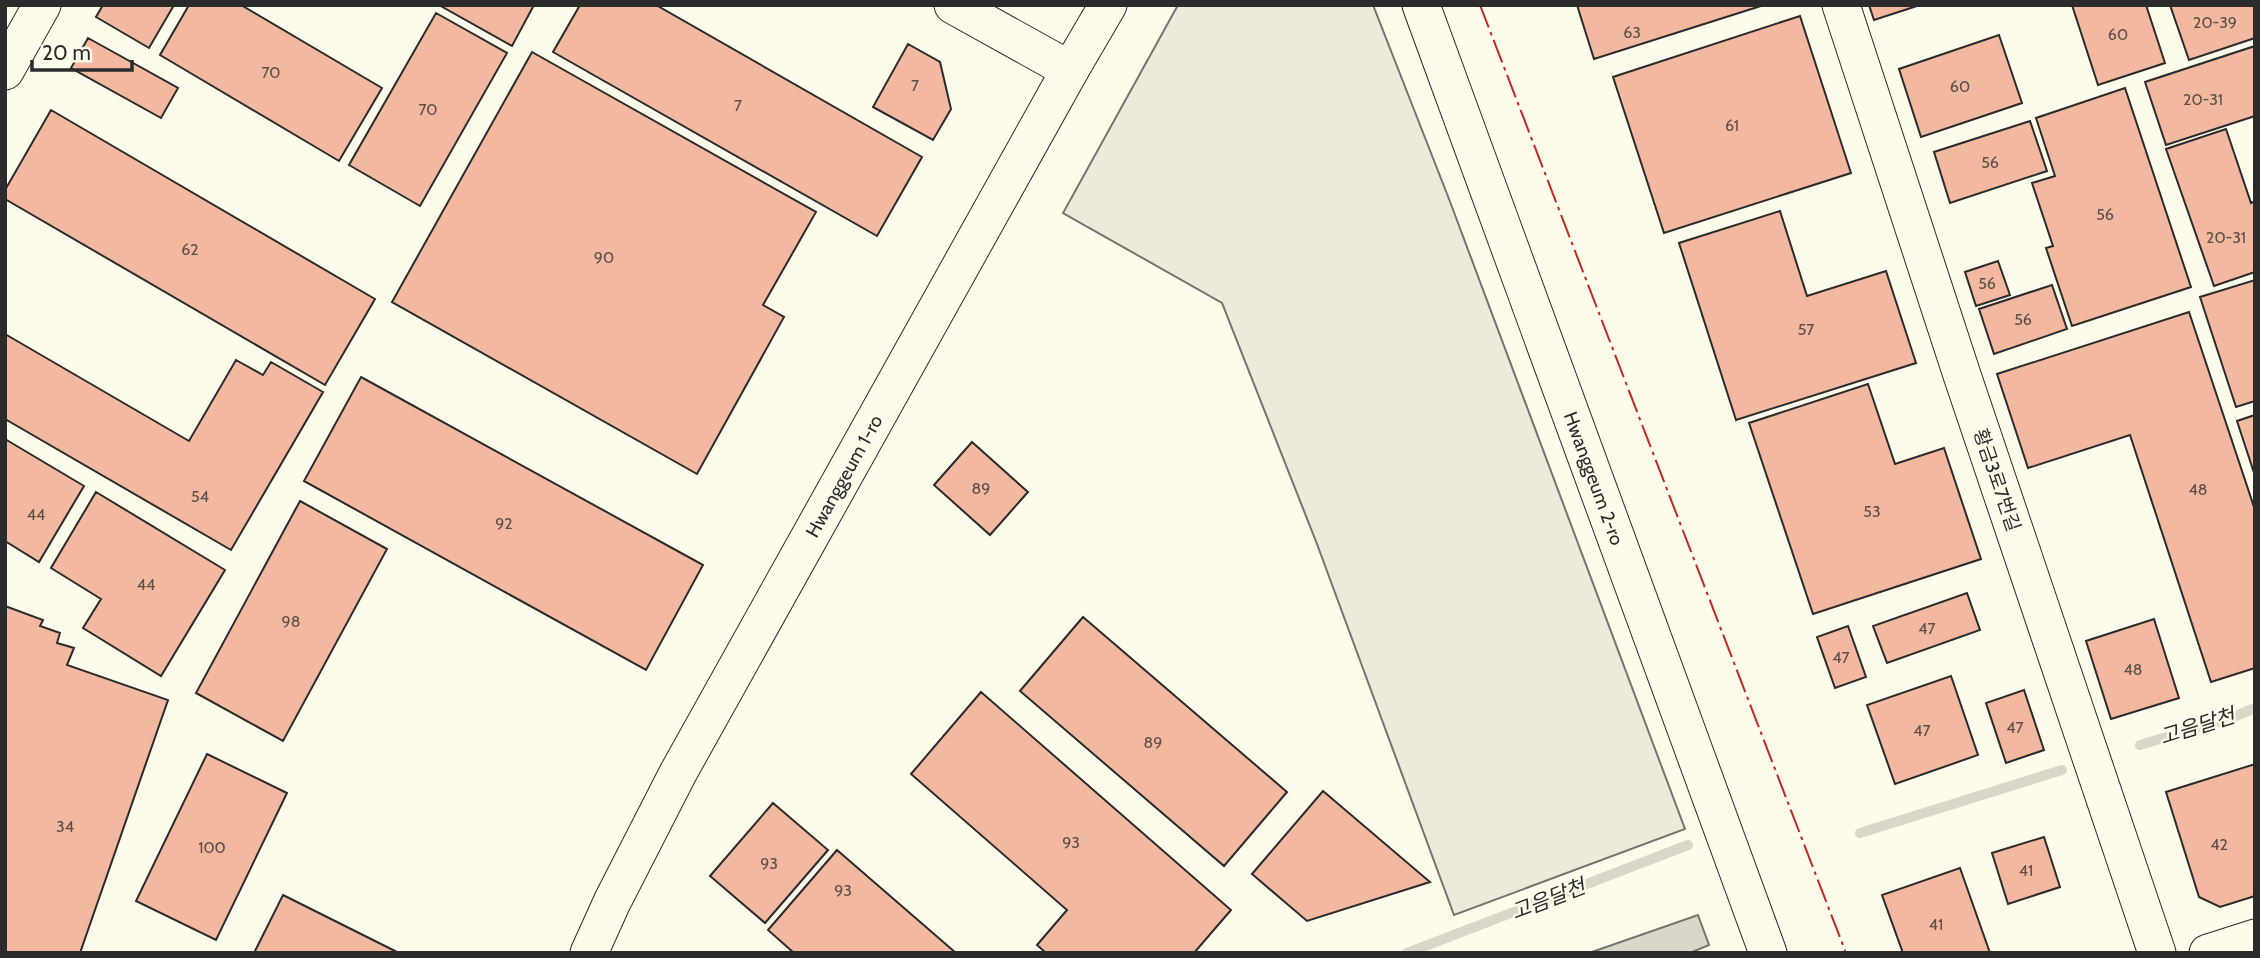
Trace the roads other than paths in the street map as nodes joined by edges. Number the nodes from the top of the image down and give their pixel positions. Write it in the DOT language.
graph roads {
  1 [pos="43,5"];
  2 [pos="953,5"];
  3 [pos="1108,5"];
  4 [pos="1421,5"];
  5 [pos="1841,5"];
  6 [pos="1070,70"];
  7 [pos="5,71"];
  8 [pos="2255,938"];
  9 [pos="589,953"];
  10 [pos="1768,953"];
  11 [pos="2157,953"];
  12 [pos="2208,953"];
  1 -- 7 [label="street"];
  2 -- 6 [label="street"];
  3 -- 6 [label="street, Hwanggeum 1-ro"];
  4 -- 10 [label="street, Hwanggeum 2-ro"];
  5 -- 11 [label="street, 황금3로7번길"];
  6 -- 9 [label="street, Hwanggeum 1-ro"];
  8 -- 12 [label="street"];
}
